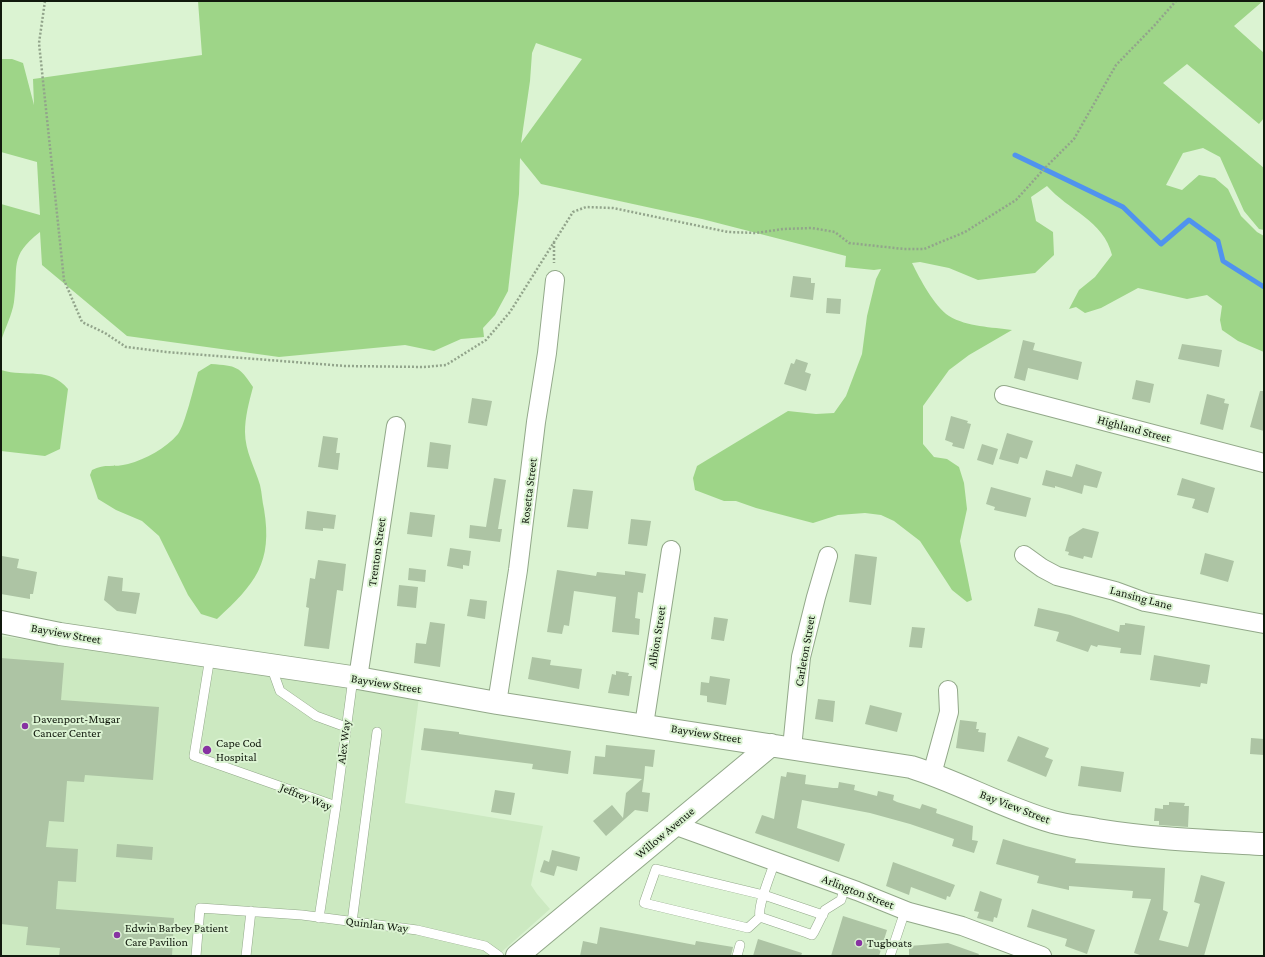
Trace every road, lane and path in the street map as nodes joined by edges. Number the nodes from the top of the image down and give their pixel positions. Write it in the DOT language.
graph roads {
  1 [pos="45,1"];
  2 [pos="1176,1"];
  3 [pos="554,242"];
  4 [pos="555,280"];
  5 [pos="1004,395"];
  6 [pos="396,426"];
  7 [pos="1264,463"];
  8 [pos="671,550"];
  9 [pos="1024,555"];
  10 [pos="828,556"];
  11 [pos="1,622"];
  12 [pos="1264,624"];
  13 [pos="210,657"];
  14 [pos="271,666"];
  15 [pos="355,678"];
  16 [pos="948,690"];
  17 [pos="497,703"];
  18 [pos="644,725"];
  19 [pos="346,727"];
  20 [pos="377,732"];
  21 [pos="771,744"];
  22 [pos="792,748"];
  23 [pos="932,774"];
  24 [pos="336,806"];
  25 [pos="674,825"];
  26 [pos="1264,844"];
  27 [pos="775,861"];
  28 [pos="845,886"];
  29 [pos="764,895"];
  30 [pos="251,911"];
  31 [pos="905,911"];
  32 [pos="822,915"];
  33 [pos="760,917"];
  34 [pos="318,918"];
  35 [pos="352,922"];
  36 [pos="740,945"];
  37 [pos="196,956"];
  38 [pos="246,956"];
  39 [pos="499,956"];
  40 [pos="517,956"];
  41 [pos="738,956"];
  42 [pos="890,956"];
  43 [pos="1042,956"];
  1 -- 3 [label="path"];
  2 -- 3 [label="path"];
  3 -- 4 [label="path"];
  4 -- 17 [label="street, Rosetta Street"];
  5 -- 7 [label="street, Highland Street"];
  6 -- 15 [label="street, Trenton Street"];
  8 -- 18 [label="street, Albion Street"];
  9 -- 12 [label="street, Lansing Lane"];
  10 -- 22 [label="street, Carleton Street"];
  11 -- 13 [label="street, Bayview Street"];
  13 -- 14 [label="street, Bayview Street"];
  13 -- 24 [label="lane, Jeffrey Way"];
  14 -- 15 [label="street, Bayview Street"];
  14 -- 19 [label="lane"];
  15 -- 17 [label="street, Bayview Street"];
  15 -- 19 [label="lane, Alex Way"];
  16 -- 23 [label="street"];
  17 -- 18 [label="street, Bayview Street"];
  18 -- 21 [label="street, Bayview Street"];
  19 -- 24 [label="lane, Alex Way"];
  20 -- 35 [label="lane"];
  21 -- 22 [label="street, Bay View Street"];
  21 -- 25 [label="street, Willow Avenue"];
  22 -- 23 [label="street, Bay View Street"];
  23 -- 26 [label="street, Bay View Street"];
  24 -- 34 [label="lane, Jeffrey Way"];
  25 -- 27 [label="street, Arlington Street"];
  25 -- 40 [label="street, Willow Avenue"];
  27 -- 28 [label="street, Arlington Street"];
  27 -- 29 [label="lane"];
  28 -- 31 [label="street, Arlington Street"];
  28 -- 32 [label="lane"];
  29 -- 32 [label="lane"];
  29 -- 33 [label="lane"];
  29 -- 33 [label="lane"];
  30 -- 34 [label="lane, Quinlan Way"];
  30 -- 37 [label="lane, Quinlan Way"];
  30 -- 38 [label="lane"];
  31 -- 42 [label="lane"];
  31 -- 43 [label="street, Arlington Street"];
  32 -- 33 [label="lane"];
  34 -- 35 [label="lane, Quinlan Way"];
  35 -- 39 [label="lane, Quinlan Way"];
  36 -- 41 [label="lane"];
}
